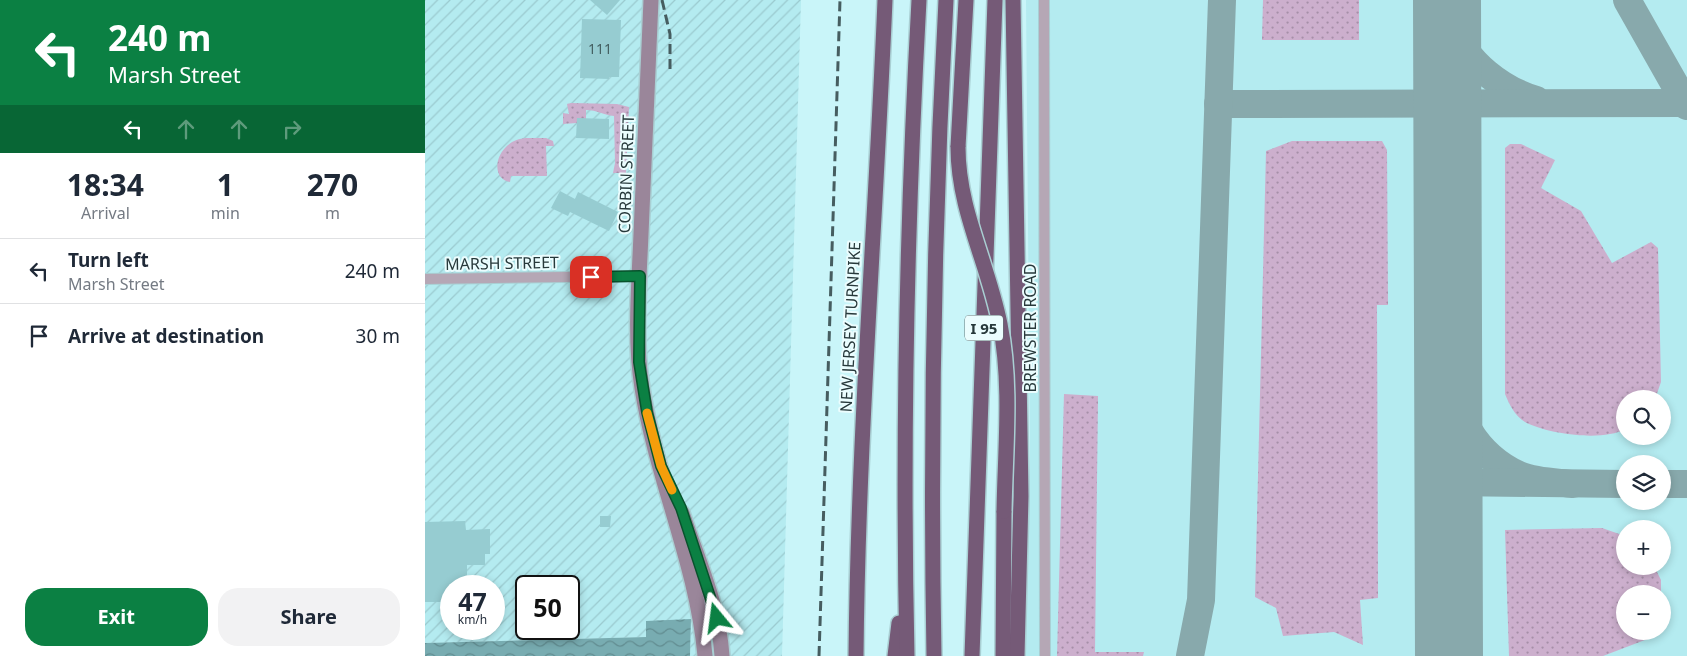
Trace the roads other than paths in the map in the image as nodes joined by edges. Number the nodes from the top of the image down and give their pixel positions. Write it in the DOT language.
graph roads {
  1 [pos="651,0"];
  2 [pos="885,0"];
  3 [pos="919,0"];
  4 [pos="946,0"];
  5 [pos="966,0"];
  6 [pos="995,0"];
  7 [pos="1013,0"];
  8 [pos="1044,0"];
  9 [pos="640,276"];
  10 [pos="425,280"];
  11 [pos="661,466"];
  12 [pos="906,588"];
  13 [pos="857,604"];
  14 [pos="705,656"];
  15 [pos="722,656"];
  16 [pos="845,656"];
  17 [pos="856,656"];
  18 [pos="895,656"];
  19 [pos="907,656"];
  20 [pos="934,656"];
  21 [pos="973,656"];
  22 [pos="1003,656"];
  23 [pos="1017,656"];
  24 [pos="1045,656"];
  1 -- 9 [label="main road, CORBIN STREET"];
  2 -- 13 [label="highway, NEW JERSEY TURNPIKE"];
  3 -- 12 [label="highway"];
  4 -- 20 [label="highway"];
  5 -- 22 [label="highway, bridge"];
  6 -- 21 [label="highway, I 95"];
  7 -- 23 [label="highway"];
  8 -- 24 [label="street, BREWSTER ROAD"];
  9 -- 10 [label="street, MARSH STREET"];
  9 -- 11 [label="main road, CORBIN STREET"];
  11 -- 14 [label="main road, CORBIN STREET"];
  11 -- 15 [label="main road, CORBIN STREET"];
  12 -- 18 [label="highway"];
  12 -- 19 [label="highway"];
  13 -- 16 [label="highway"];
  13 -- 17 [label="highway, NEW JERSEY TURNPIKE"];
}
